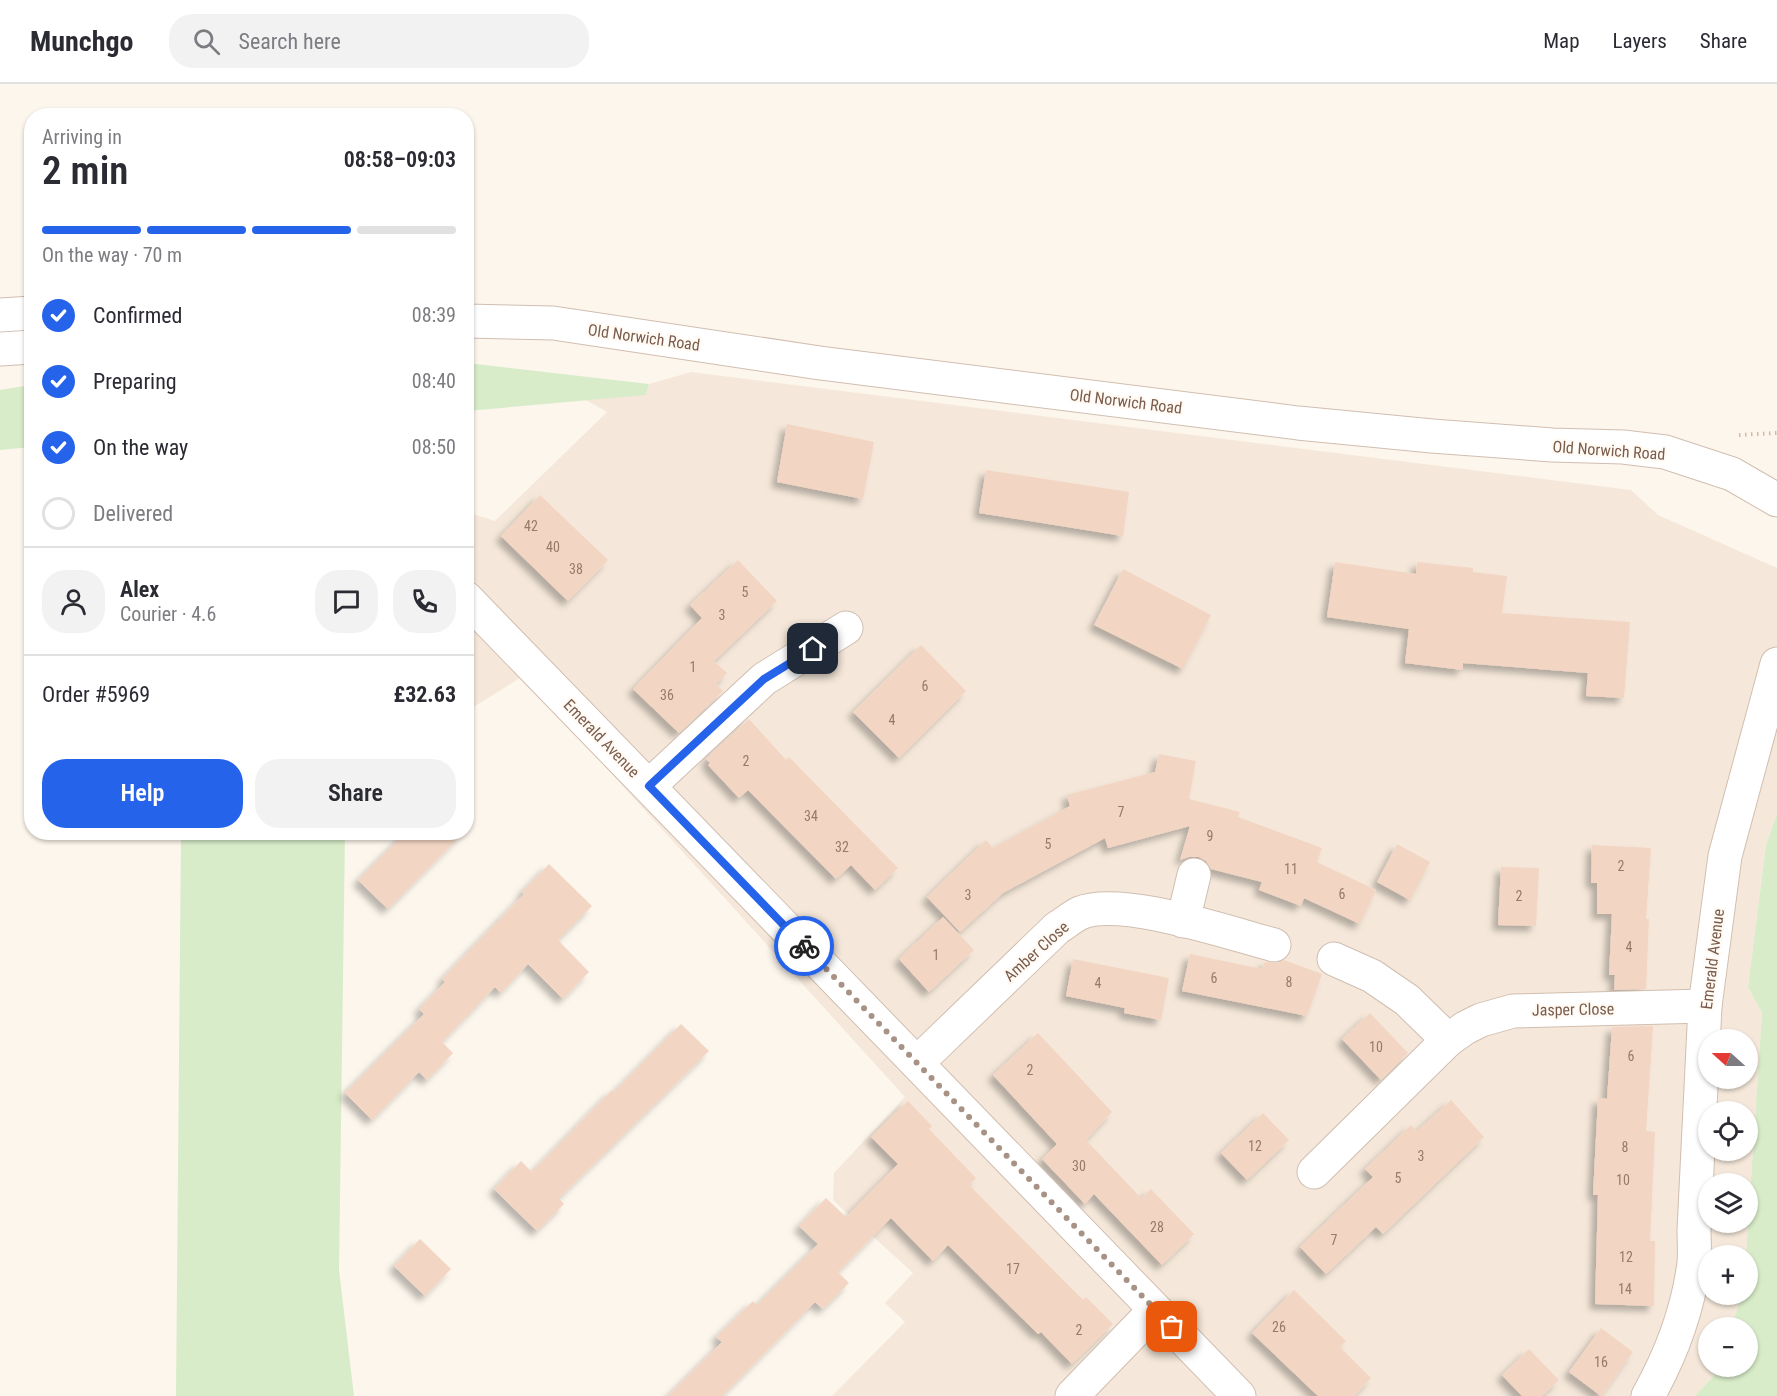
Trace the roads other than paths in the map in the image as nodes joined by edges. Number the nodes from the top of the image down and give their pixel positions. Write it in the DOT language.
graph roads {
  1 [pos="24,314"];
  2 [pos="0,315"];
  3 [pos="474,321"];
  4 [pos="24,348"];
  5 [pos="0,349"];
  6 [pos="1777,500"];
  7 [pos="474,606"];
  8 [pos="846,628"];
  9 [pos="1777,664"];
  10 [pos="649,786"];
  11 [pos="1194,875"];
  12 [pos="1183,921"];
  13 [pos="1274,945"];
  14 [pos="1334,959"];
  15 [pos="1705,1006"];
  16 [pos="1448,1040"];
  17 [pos="917,1063"];
  18 [pos="1314,1172"];
  19 [pos="1155,1310"];
  20 [pos="1072,1396"];
  21 [pos="1239,1396"];
  22 [pos="1648,1396"];
  1 -- 2 [label="street"];
  3 -- 6 [label="street, Old Norwich Road"];
  4 -- 5 [label="street"];
  7 -- 10 [label="street, Emerald Avenue"];
  8 -- 10 [label="street"];
  9 -- 15 [label="street, Emerald Avenue"];
  10 -- 17 [label="street, Emerald Avenue"];
  11 -- 12 [label="street"];
  12 -- 13 [label="street, Amber Close"];
  12 -- 17 [label="street, Amber Close"];
  14 -- 16 [label="street"];
  15 -- 16 [label="street, Jasper Close"];
  15 -- 22 [label="street, Emerald Avenue"];
  16 -- 18 [label="street, Jasper Close"];
  17 -- 19 [label="street, Emerald Avenue"];
  19 -- 20 [label="street"];
  19 -- 21 [label="street, Emerald Avenue"];
}
